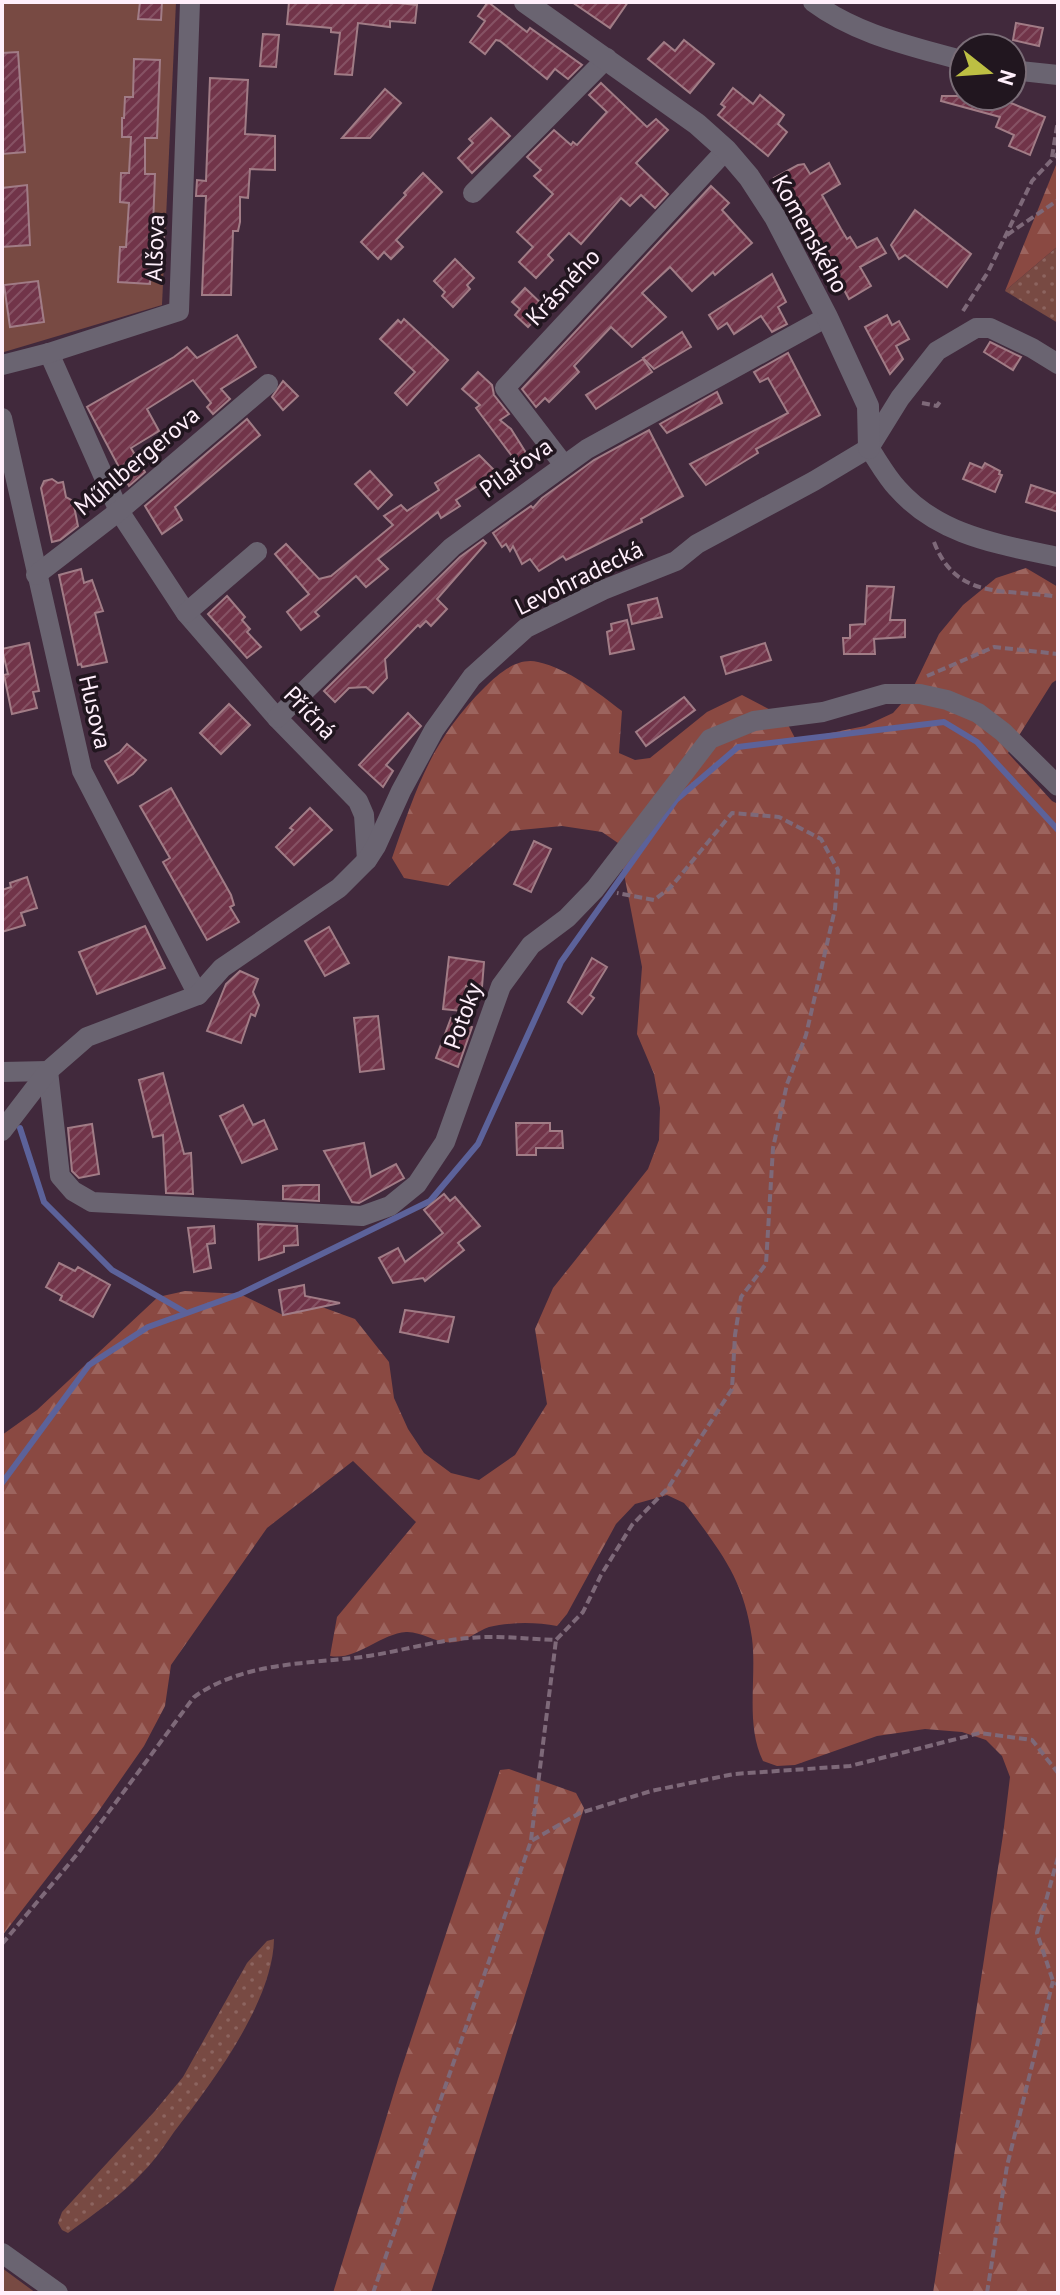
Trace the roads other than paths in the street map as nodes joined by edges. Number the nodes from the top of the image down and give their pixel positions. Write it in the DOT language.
graph roads {
  1 [pos="190,2"];
  2 [pos="525,2"];
  3 [pos="813,2"];
  4 [pos="948,56"];
  5 [pos="607,58"];
  6 [pos="1028,72"];
  7 [pos="1058,75"];
  8 [pos="726,150"];
  9 [pos="473,193"];
  10 [pos="827,317"];
  11 [pos="49,353"];
  12 [pos="1058,364"];
  13 [pos="2,365"];
  14 [pos="268,384"];
  15 [pos="2,418"];
  16 [pos="869,448"];
  17 [pos="564,465"];
  18 [pos="119,511"];
  19 [pos="257,552"];
  20 [pos="1058,557"];
  21 [pos="36,575"];
  22 [pos="186,613"];
  23 [pos="277,718"];
  24 [pos="1058,786"];
  25 [pos="367,860"];
  26 [pos="198,995"];
  27 [pos="48,1071"];
  28 [pos="2,1072"];
  29 [pos="2,1131"];
  30 [pos="2,2253"];
  31 [pos="58,2293"];
  1 -- 11 [label="street, Alšova"];
  2 -- 5 [label="street, Komenského"];
  3 -- 4 [label="street"];
  5 -- 8 [label="street, Komenského"];
  5 -- 9 [label="street"];
  6 -- 7 [label="street"];
  8 -- 10 [label="street, Komenského"];
  8 -- 17 [label="street, Krásného"];
  10 -- 16 [label="street, Komenského"];
  10 -- 17 [label="street, Pilařova"];
  11 -- 13 [label="street, Alšova"];
  11 -- 18 [label="street, Příčná"];
  12 -- 16 [label="street"];
  14 -- 18 [label="street, Műhlbergerova"];
  15 -- 21 [label="street, Husova"];
  16 -- 20 [label="street"];
  16 -- 25 [label="street, Levohradecká"];
  17 -- 23 [label="street, Pilařova"];
  18 -- 21 [label="street, Műhlbergerova"];
  18 -- 22 [label="street, Příčná"];
  19 -- 22 [label="street"];
  21 -- 26 [label="street, Husova"];
  22 -- 23 [label="street, Příčná"];
  23 -- 25 [label="street, Příčná"];
  24 -- 27 [label="street, Potoky"];
  25 -- 26 [label="street, Levohradecká"];
  26 -- 27 [label="street, Levohradecká"];
  27 -- 28 [label="street"];
  27 -- 29 [label="street, Levohradecká"];
  30 -- 31 [label="street"];
}
